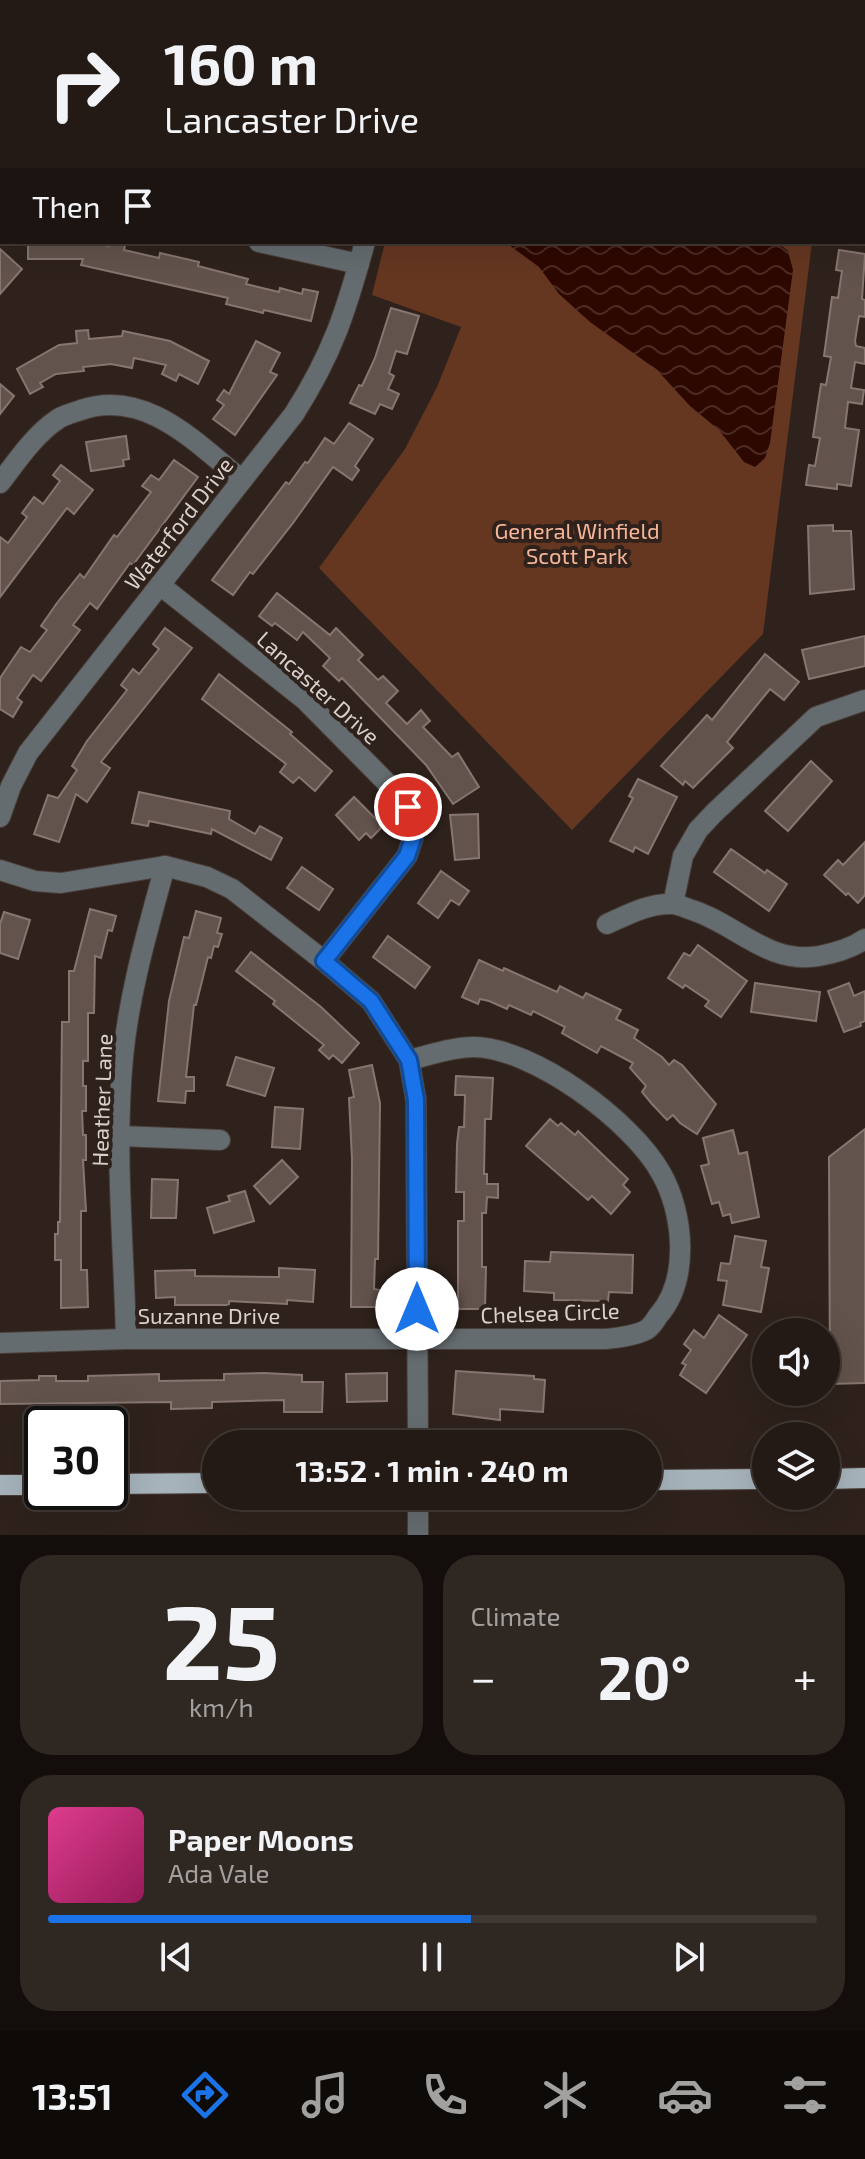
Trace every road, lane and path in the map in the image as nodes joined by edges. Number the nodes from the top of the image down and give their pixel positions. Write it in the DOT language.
graph roads {
  1 [pos="268,244"];
  2 [pos="364,244"];
  3 [pos="359,264"];
  4 [pos="242,480"];
  5 [pos="0,483"];
  6 [pos="160,585"];
  7 [pos="865,700"];
  8 [pos="0,817"];
  9 [pos="165,866"];
  10 [pos="0,870"];
  11 [pos="673,904"];
  12 [pos="607,924"];
  13 [pos="865,939"];
  14 [pos="324,961"];
  15 [pos="409,1060"];
  16 [pos="120,1136"];
  17 [pos="220,1140"];
  18 [pos="417,1338"];
  19 [pos="126,1339"];
  20 [pos="0,1343"];
  21 [pos="418,1430"];
  22 [pos="865,1478"];
  23 [pos="752,1479"];
  24 [pos="840,1479"];
  25 [pos="662,1480"];
  26 [pos="202,1483"];
  27 [pos="128,1484"];
  28 [pos="0,1485"];
  29 [pos="24,1485"];
  30 [pos="418,1510"];
  31 [pos="418,1535"];
  1 -- 3 [label="street"];
  2 -- 3 [label="street, Waterford Drive"];
  3 -- 4 [label="street, Waterford Drive"];
  4 -- 5 [label="street"];
  4 -- 6 [label="street, Waterford Drive"];
  6 -- 8 [label="street, Waterford Drive"];
  6 -- 14 [label="street, Lancaster Drive"];
  7 -- 11 [label="street"];
  9 -- 10 [label="street"];
  9 -- 14 [label="street"];
  9 -- 16 [label="street, Heather Lane"];
  11 -- 12 [label="street"];
  11 -- 13 [label="street"];
  14 -- 15 [label="street"];
  15 -- 18 [label="street"];
  15 -- 18 [label="street, Chelsea Circle"];
  16 -- 17 [label="street"];
  16 -- 19 [label="street, Heather Lane"];
  18 -- 19 [label="street, Suzanne Drive"];
  18 -- 21 [label="street"];
  19 -- 20 [label="street, Suzanne Drive"];
  22 -- 24 [label="main road"];
  23 -- 25 [label="main road"];
  26 -- 27 [label="main road"];
  28 -- 29 [label="main road"];
  30 -- 31 [label="street"];
}
